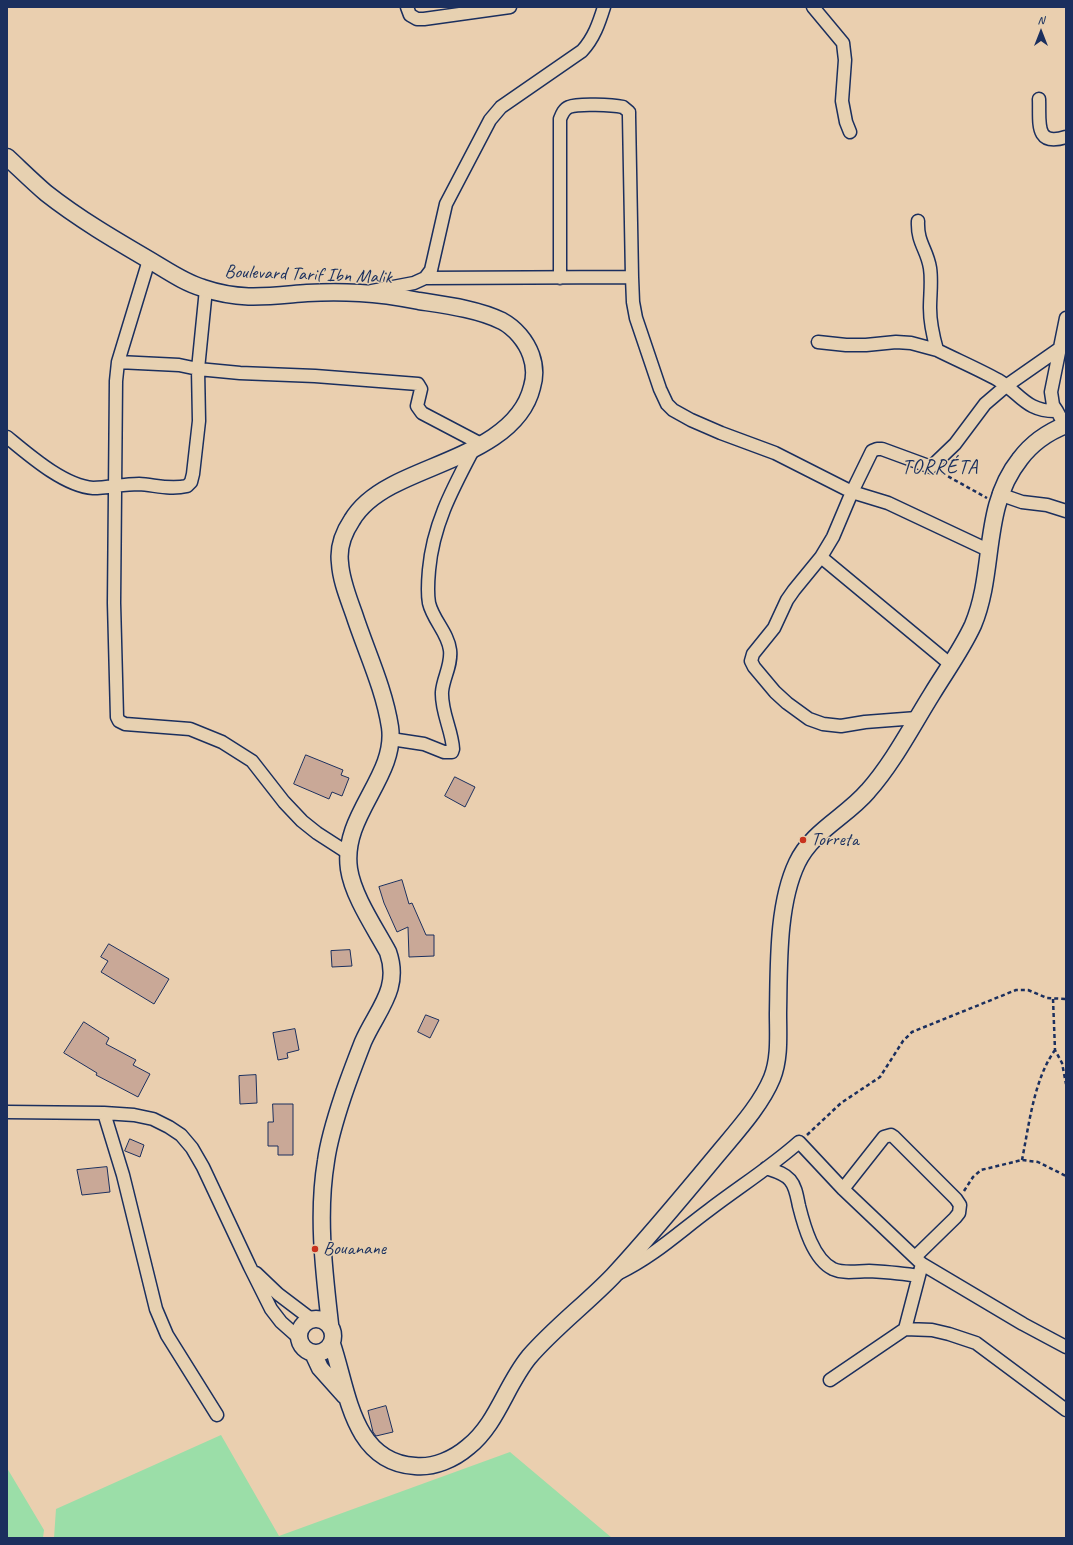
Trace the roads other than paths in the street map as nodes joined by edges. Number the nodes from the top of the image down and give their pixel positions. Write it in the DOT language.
graph roads {
  1 [pos="407,7"];
  2 [pos="510,7"];
  3 [pos="604,7"];
  4 [pos="813,7"];
  5 [pos="1039,99"];
  6 [pos="850,132"];
  7 [pos="1066,137"];
  8 [pos="7,158"];
  9 [pos="918,221"];
  10 [pos="149,260"];
  11 [pos="632,277"];
  12 [pos="425,278"];
  13 [pos="560,278"];
  14 [pos="206,289"];
  15 [pos="362,293"];
  16 [pos="1066,318"];
  17 [pos="818,342"];
  18 [pos="1059,349"];
  19 [pos="937,350"];
  20 [pos="118,362"];
  21 [pos="198,369"];
  22 [pos="1006,386"];
  23 [pos="1056,411"];
  24 [pos="1065,425"];
  25 [pos="7,437"];
  26 [pos="478,446"];
  27 [pos="115,486"];
  28 [pos="852,492"];
  29 [pos="998,499"];
  30 [pos="1066,511"];
  31 [pos="988,550"];
  32 [pos="821,557"];
  33 [pos="950,664"];
  34 [pos="918,718"];
  35 [pos="391,739"];
  36 [pos="348,853"];
  37 [pos="7,1112"];
  38 [pos="104,1113"];
  39 [pos="766,1168"];
  40 [pos="843,1189"];
  41 [pos="919,1260"];
  42 [pos="250,1267"];
  43 [pos="918,1276"];
  44 [pos="612,1277"];
  45 [pos="319,1321"];
  46 [pos="905,1329"];
  47 [pos="299,1338"];
  48 [pos="332,1344"];
  49 [pos="1066,1347"];
  50 [pos="312,1353"];
  51 [pos="830,1380"];
  52 [pos="346,1398"];
  53 [pos="1066,1410"];
  54 [pos="217,1415"];
  1 -- 2 [label="street"];
  3 -- 12 [label="street"];
  4 -- 6 [label="street"];
  5 -- 7 [label="street"];
  8 -- 10 [label="street, Boulevard Tarif Ibn Malik"];
  9 -- 19 [label="street"];
  10 -- 14 [label="street, Boulevard Tarif Ibn Malik"];
  10 -- 20 [label="street"];
  11 -- 13 [label="street"];
  11 -- 13 [label="street"];
  11 -- 28 [label="street"];
  12 -- 13 [label="street"];
  12 -- 15 [label="street"];
  14 -- 15 [label="street, Boulevard Tarif Ibn Malik"];
  14 -- 21 [label="street"];
  15 -- 26 [label="street, Boulevard Tarif Ibn Malik"];
  16 -- 18 [label="street"];
  17 -- 19 [label="street"];
  18 -- 22 [label="street"];
  18 -- 23 [label="street"];
  19 -- 22 [label="street"];
  20 -- 21 [label="street"];
  20 -- 27 [label="street"];
  21 -- 26 [label="street"];
  21 -- 27 [label="street"];
  22 -- 23 [label="street"];
  22 -- 28 [label="street"];
  23 -- 24 [label="street"];
  24 -- 29 [label="street"];
  25 -- 27 [label="street"];
  26 -- 35 [label="street, Boulevard Tarif Ibn Malik"];
  26 -- 35 [label="street"];
  27 -- 36 [label="street"];
  28 -- 31 [label="street"];
  28 -- 32 [label="street"];
  29 -- 30 [label="street"];
  29 -- 31 [label="street"];
  31 -- 33 [label="street"];
  32 -- 33 [label="street"];
  32 -- 34 [label="street"];
  33 -- 34 [label="street"];
  34 -- 44 [label="street"];
  35 -- 36 [label="street, Boulevard Tarif Ibn Malik"];
  36 -- 45 [label="street, Boulevard Tarif Ibn Malik"];
  37 -- 38 [label="street"];
  38 -- 42 [label="street"];
  38 -- 54 [label="street"];
  39 -- 40 [label="street"];
  39 -- 43 [label="street"];
  39 -- 44 [label="street"];
  40 -- 41 [label="street"];
  40 -- 41 [label="street"];
  41 -- 43 [label="street"];
  41 -- 49 [label="street"];
  42 -- 45 [label="street"];
  42 -- 47 [label="street"];
  43 -- 46 [label="street"];
  44 -- 52 [label="street"];
  45 -- 47 [label="street"];
  45 -- 48 [label="street"];
  46 -- 51 [label="street"];
  46 -- 53 [label="street"];
  47 -- 50 [label="street"];
  48 -- 50 [label="street"];
  48 -- 52 [label="street"];
  50 -- 52 [label="street"];
}
